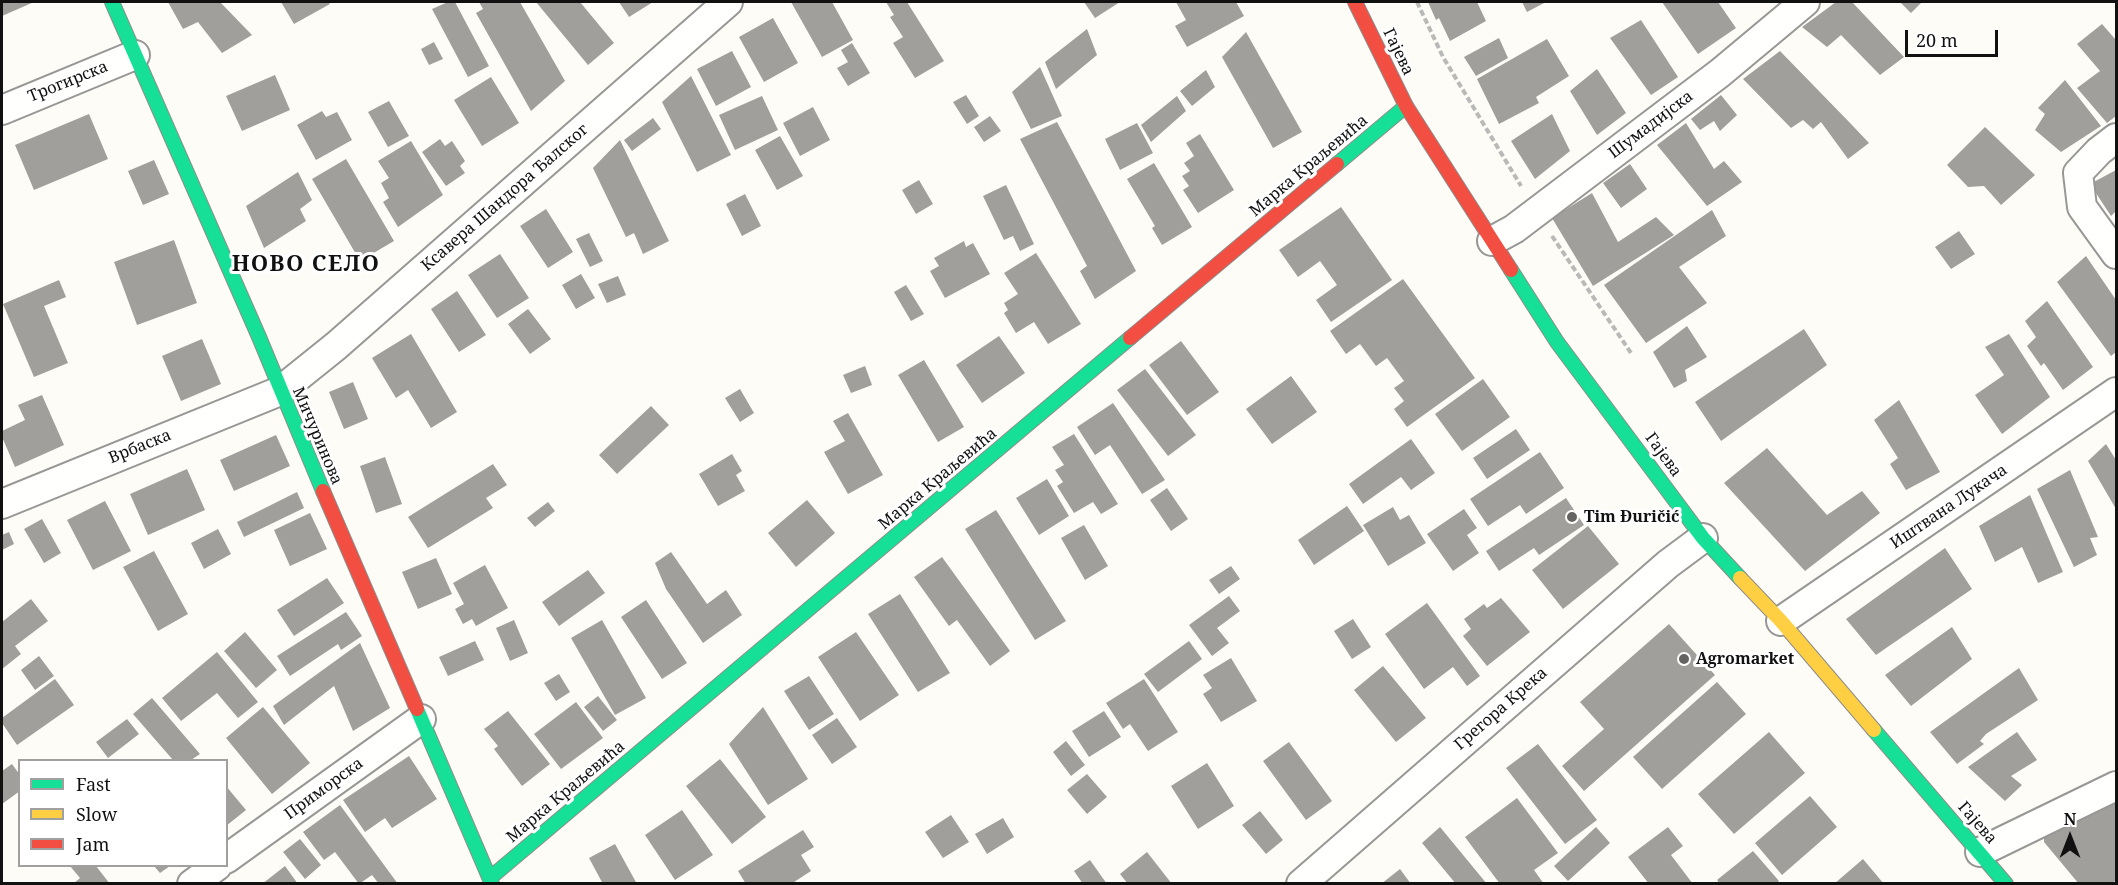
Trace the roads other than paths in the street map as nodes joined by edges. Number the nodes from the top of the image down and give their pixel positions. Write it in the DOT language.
graph roads {
  1 [pos="112,2"];
  2 [pos="728,2"];
  3 [pos="1355,2"];
  4 [pos="1805,2"];
  5 [pos="135,55"];
  6 [pos="1406,106"];
  7 [pos="2,110"];
  8 [pos="2116,138"];
  9 [pos="1492,241"];
  10 [pos="2116,254"];
  11 [pos="280,391"];
  12 [pos="2116,392"];
  13 [pos="2,504"];
  14 [pos="1703,538"];
  15 [pos="1781,621"];
  16 [pos="421,719"];
  17 [pos="2116,786"];
  18 [pos="1980,852"];
  19 [pos="228,858"];
  20 [pos="216,867"];
  21 [pos="491,881"];
  22 [pos="192,884"];
  23 [pos="1301,884"];
  24 [pos="2006,884"];
  1 -- 5 [label="street, Мичуринова"];
  2 -- 11 [label="street, Ксавера Шандора Ђалског"];
  3 -- 6 [label="street, Гајева"];
  4 -- 9 [label="street, Шумадијска"];
  5 -- 7 [label="street, Трогирска"];
  5 -- 11 [label="street, Мичуринова"];
  6 -- 9 [label="street, Гајева"];
  6 -- 21 [label="street, Марка Краљевића"];
  8 -- 10 [label="street"];
  9 -- 14 [label="street, Гајева"];
  11 -- 13 [label="street, Врбаска"];
  11 -- 16 [label="street, Мичуринова"];
  12 -- 15 [label="street, Иштвана Лукача"];
  14 -- 15 [label="street, Гајева"];
  14 -- 23 [label="street, Грегора Крека"];
  15 -- 18 [label="street, Гајева"];
  16 -- 19 [label="street, Приморска"];
  16 -- 21 [label="street, Мичуринова"];
  17 -- 18 [label="street"];
  18 -- 24 [label="street, Гајева"];
  20 -- 22 [label="street"];
}
